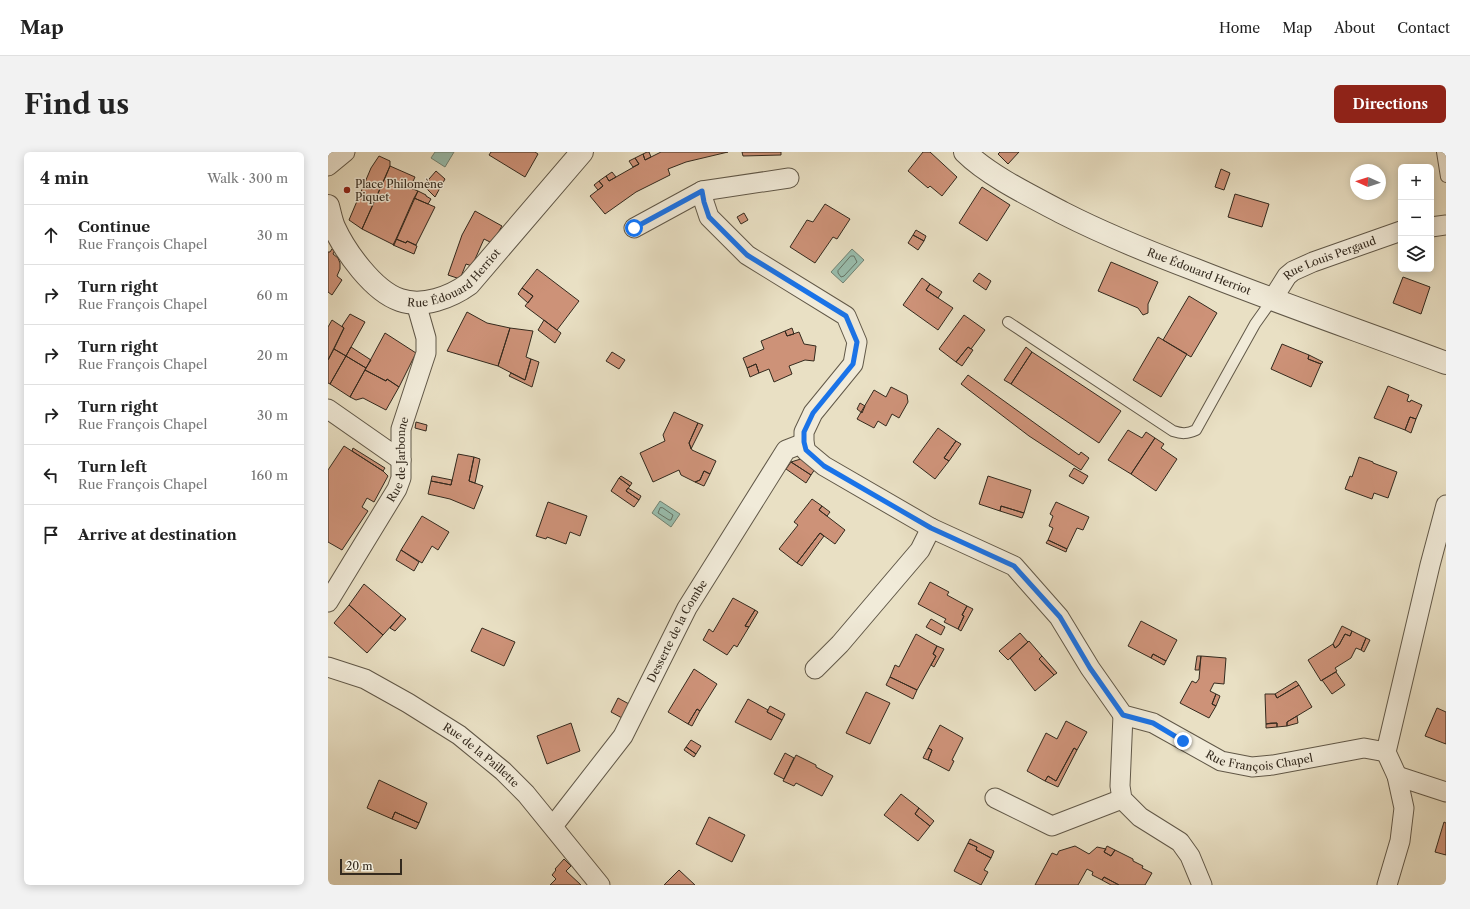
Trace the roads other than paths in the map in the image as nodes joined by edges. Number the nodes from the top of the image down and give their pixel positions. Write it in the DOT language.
graph roads {
  1 [pos="345,152"];
  2 [pos="582,152"];
  3 [pos="965,152"];
  4 [pos="1442,152"];
  5 [pos="328,166"];
  6 [pos="1446,177"];
  7 [pos="789,178"];
  8 [pos="702,191"];
  9 [pos="330,220"];
  10 [pos="1446,225"];
  11 [pos="1434,227"];
  12 [pos="634,228"];
  13 [pos="1398,232"];
  14 [pos="1272,300"];
  15 [pos="416,303"];
  16 [pos="1008,322"];
  17 [pos="1446,363"];
  18 [pos="328,409"];
  19 [pos="804,442"];
  20 [pos="401,460"];
  21 [pos="1446,505"];
  22 [pos="931,528"];
  23 [pos="328,602"];
  24 [pos="328,667"];
  25 [pos="815,669"];
  26 [pos="1123,715"];
  27 [pos="1386,752"];
  28 [pos="1397,776"];
  29 [pos="1446,792"];
  30 [pos="995,798"];
  31 [pos="1122,799"];
  32 [pos="553,826"];
  33 [pos="600,885"];
  34 [pos="1202,885"];
  35 [pos="1387,885"];
  1 -- 5 [label="street"];
  2 -- 15 [label="street, Rue Édouard Herriot"];
  3 -- 14 [label="street, Rue Édouard Herriot"];
  4 -- 6 [label="lane"];
  7 -- 8 [label="street"];
  8 -- 12 [label="street"];
  8 -- 19 [label="street"];
  9 -- 15 [label="street, Rue Édouard Herriot"];
  10 -- 11 [label="street"];
  13 -- 14 [label="street, Rue Louis Pergaud"];
  14 -- 16 [label="lane"];
  14 -- 17 [label="street, Rue Édouard Herriot"];
  15 -- 20 [label="street, Rue de Jarbonne"];
  18 -- 20 [label="street"];
  19 -- 22 [label="street"];
  19 -- 32 [label="street, Desserte de la Combe"];
  20 -- 23 [label="street, Rue de Jarbonne"];
  21 -- 27 [label="street"];
  22 -- 25 [label="street"];
  22 -- 26 [label="street"];
  24 -- 32 [label="street, Rue de la Paillette"];
  26 -- 27 [label="street, Rue François Chapel"];
  26 -- 31 [label="street"];
  27 -- 28 [label="street"];
  28 -- 29 [label="street"];
  28 -- 35 [label="street"];
  30 -- 31 [label="street"];
  31 -- 34 [label="street"];
  32 -- 33 [label="street, Rue de la Paillette"];
}
